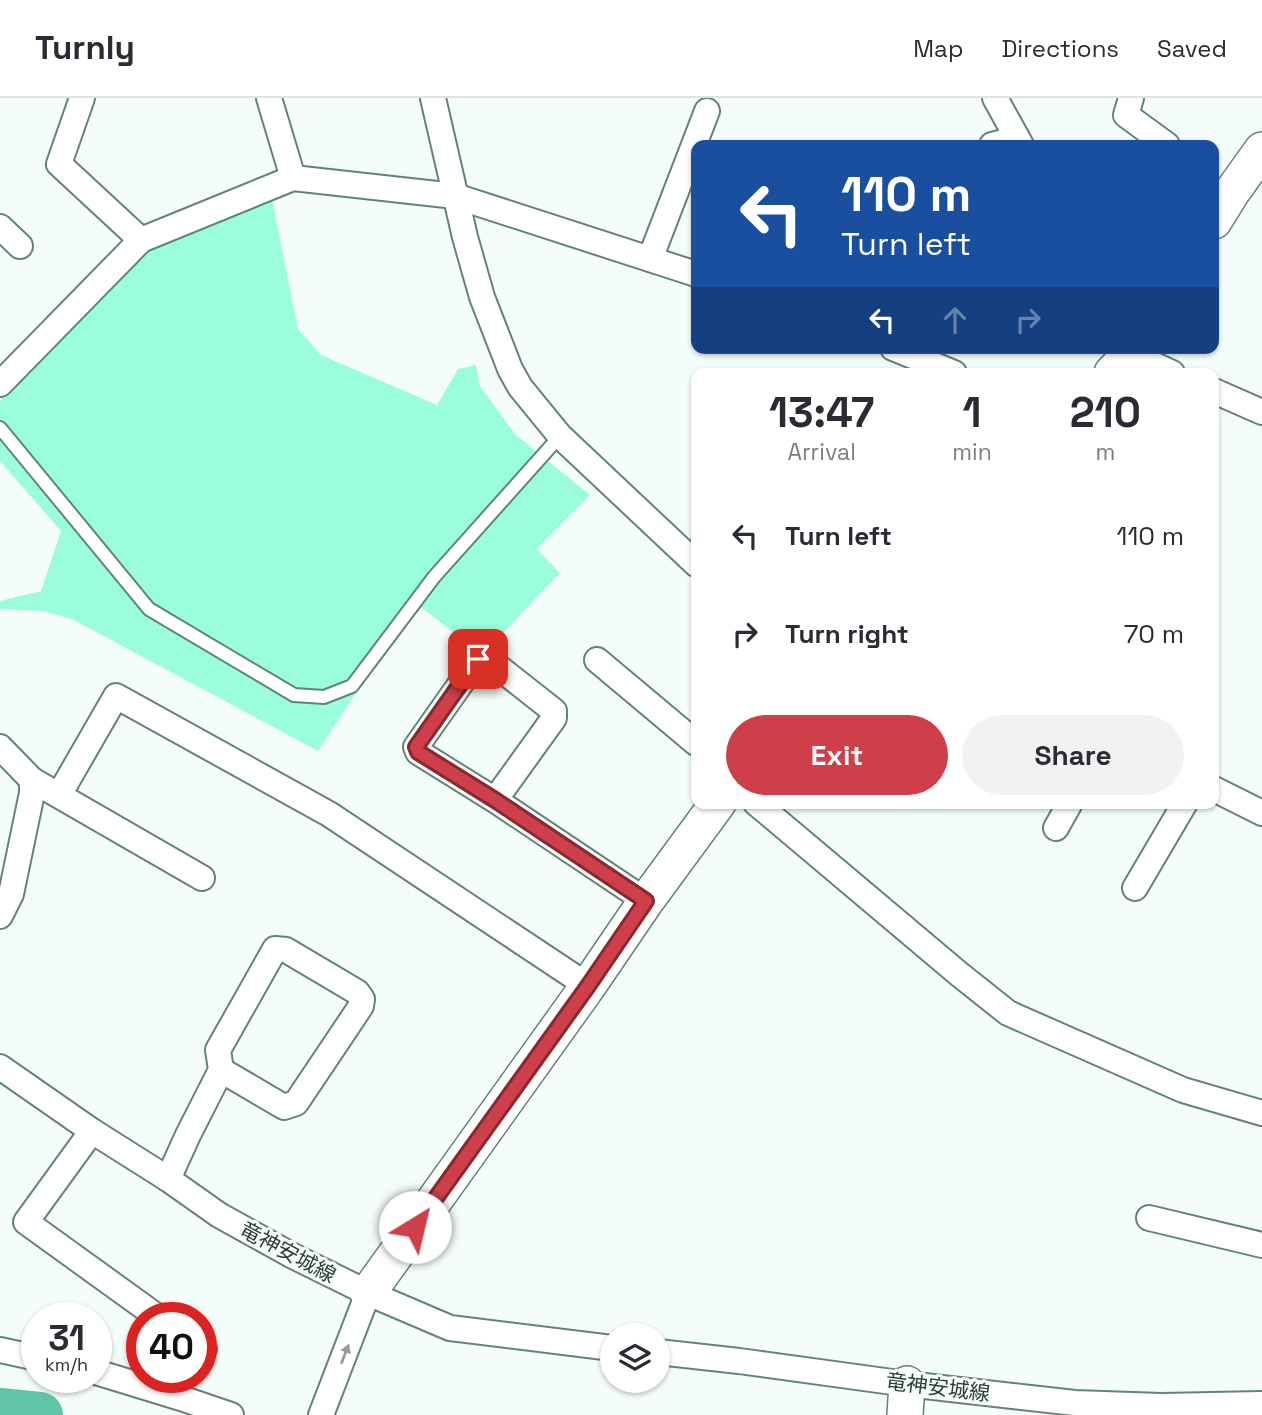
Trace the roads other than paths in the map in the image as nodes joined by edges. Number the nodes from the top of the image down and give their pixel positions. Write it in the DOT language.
graph roads {
  1 [pos="82,98"];
  2 [pos="269,98"];
  3 [pos="433,98"];
  4 [pos="995,98"];
  5 [pos="1131,98"];
  6 [pos="707,111"];
  7 [pos="696,140"];
  8 [pos="1018,140"];
  9 [pos="1160,140"];
  10 [pos="1262,150"];
  11 [pos="691,153"];
  12 [pos="293,178"];
  13 [pos="456,196"];
  14 [pos="1220,197"];
  15 [pos="0,227"];
  16 [pos="141,240"];
  17 [pos="20,246"];
  18 [pos="650,259"];
  19 [pos="691,272"];
  20 [pos="907,354"];
  21 [pos="1130,354"];
  22 [pos="1141,354"];
  23 [pos="942,368"];
  24 [pos="1117,368"];
  25 [pos="1161,368"];
  26 [pos="0,384"];
  27 [pos="1219,393"];
  28 [pos="1262,412"];
  29 [pos="0,428"];
  30 [pos="560,436"];
  31 [pos="691,559"];
  32 [pos="597,660"];
  33 [pos="691,739"];
  34 [pos="0,747"];
  35 [pos="32,780"];
  36 [pos="1219,792"];
  37 [pos="59,795"];
  38 [pos="495,800"];
  39 [pos="714,809"];
  40 [pos="763,809"];
  41 [pos="1067,809"];
  42 [pos="1181,809"];
  43 [pos="1262,813"];
  44 [pos="1056,828"];
  45 [pos="202,878"];
  46 [pos="1135,888"];
  47 [pos="646,901"];
  48 [pos="0,916"];
  49 [pos="588,986"];
  50 [pos="0,1067"];
  51 [pos="221,1070"];
  52 [pos="1262,1112"];
  53 [pos="92,1131"];
  54 [pos="168,1179"];
  55 [pos="1149,1218"];
  56 [pos="1262,1245"];
  57 [pos="368,1293"];
  58 [pos="137,1302"];
  59 [pos="600,1347"];
  60 [pos="0,1350"];
  61 [pos="670,1353"];
  62 [pos="21,1355"];
  63 [pos="194,1393"];
  64 [pos="906,1399"];
  65 [pos="1262,1404"];
  66 [pos="230,1415"];
  67 [pos="321,1415"];
  1 -- 16 [label="street"];
  2 -- 12 [label="street"];
  3 -- 13 [label="street"];
  4 -- 8 [label="street"];
  5 -- 9 [label="street"];
  6 -- 7 [label="street"];
  10 -- 14 [label="street"];
  11 -- 18 [label="street"];
  12 -- 13 [label="street"];
  12 -- 16 [label="street"];
  13 -- 18 [label="street"];
  13 -- 30 [label="street"];
  15 -- 17 [label="street"];
  16 -- 26 [label="street"];
  18 -- 19 [label="street"];
  20 -- 23 [label="street"];
  21 -- 24 [label="street"];
  22 -- 25 [label="street"];
  27 -- 28 [label="street"];
  29 -- 30 [label="lane"];
  30 -- 31 [label="street"];
  32 -- 33 [label="street"];
  34 -- 35 [label="street"];
  35 -- 37 [label="street"];
  35 -- 48 [label="street"];
  36 -- 43 [label="street"];
  37 -- 45 [label="street"];
  37 -- 49 [label="street"];
  38 -- 38 [label="street"];
  38 -- 47 [label="street"];
  39 -- 47 [label="street"];
  40 -- 52 [label="street"];
  41 -- 44 [label="street"];
  42 -- 46 [label="street"];
  47 -- 49 [label="street"];
  49 -- 57 [label="street"];
  50 -- 53 [label="street, 竜神安城線"];
  51 -- 51 [label="street"];
  51 -- 54 [label="street"];
  53 -- 54 [label="street, 竜神安城線"];
  53 -- 58 [label="street"];
  54 -- 57 [label="street, 竜神安城線"];
  55 -- 56 [label="street"];
  57 -- 59 [label="street, 竜神安城線"];
  67 -- 57 [label="street, one-way"];
  60 -- 62 [label="street"];
  61 -- 64 [label="street, 竜神安城線"];
  63 -- 66 [label="street"];
  64 -- 65 [label="street, 竜神安城線"];
}
